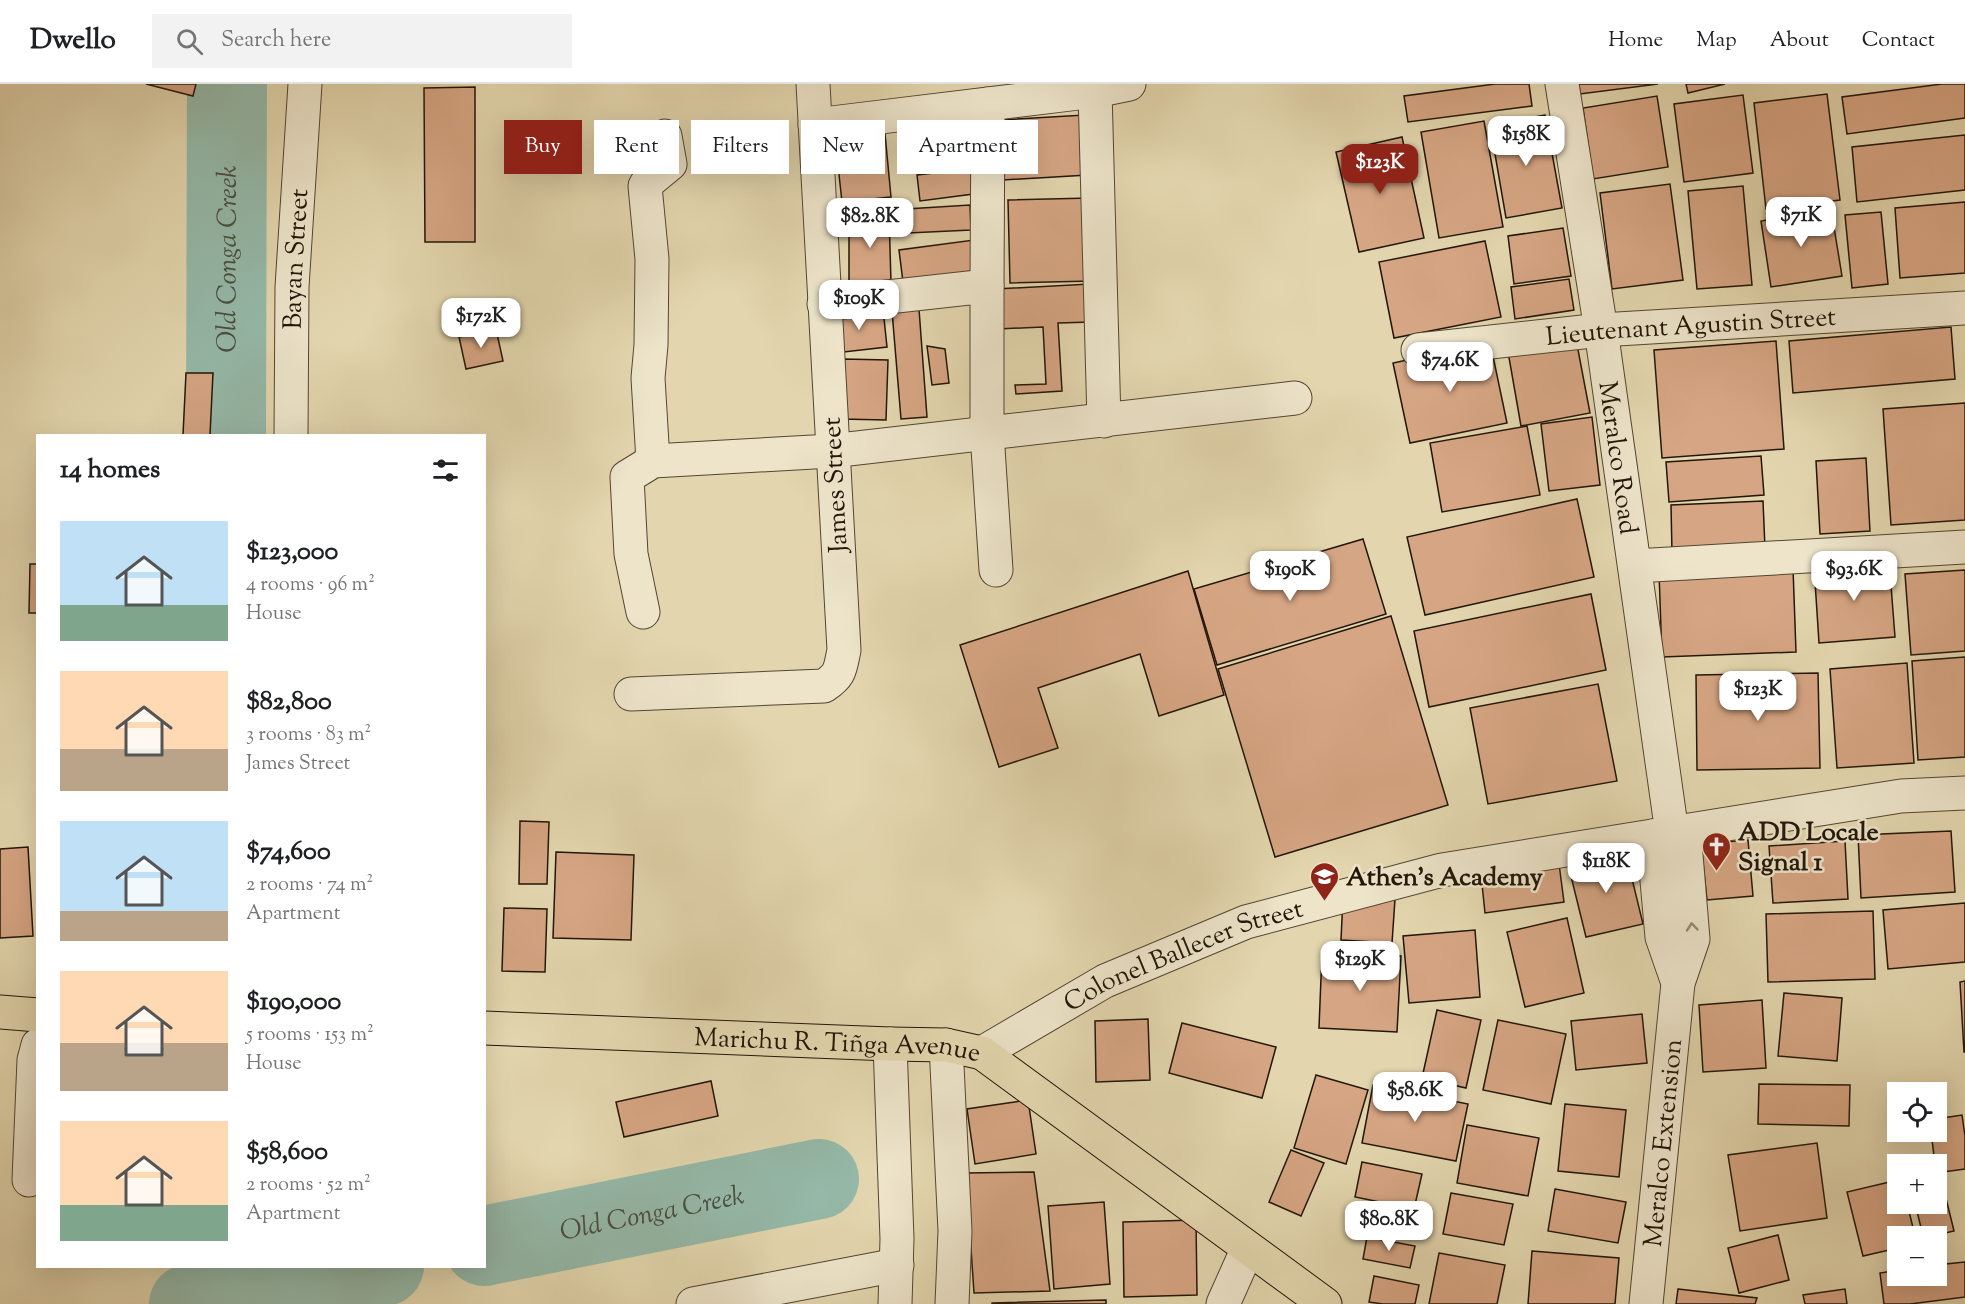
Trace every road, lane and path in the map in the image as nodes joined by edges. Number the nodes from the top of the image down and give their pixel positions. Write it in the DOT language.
graph roads {
  1 [pos="305,84"];
  2 [pos="813,84"];
  3 [pos="1129,84"];
  4 [pos="1562,84"];
  5 [pos="1095,91"];
  6 [pos="988,104"];
  7 [pos="815,120"];
  8 [pos="856,120"];
  9 [pos="657,174"];
  10 [pos="817,174"];
  11 [pos="987,285"];
  12 [pos="824,304"];
  13 [pos="1965,308"];
  14 [pos="1601,330"];
  15 [pos="1418,350"];
  16 [pos="1295,398"];
  17 [pos="1104,421"];
  18 [pos="987,433"];
  19 [pos="291,434"];
  20 [pos="831,451"];
  21 [pos="652,461"];
  22 [pos="1965,547"];
  23 [pos="1635,566"];
  24 [pos="996,570"];
  25 [pos="643,612"];
  26 [pos="631,694"];
  27 [pos="1965,793"];
  28 [pos="1670,834"];
  29 [pos="0,1012"];
  30 [pos="36,1015"];
  31 [pos="486,1028"];
  32 [pos="890,1044"];
  33 [pos="946,1045"];
  34 [pos="36,1052"];
  35 [pos="982,1053"];
  36 [pos="29,1180"];
  37 [pos="1248,1248"];
  38 [pos="897,1265"];
  39 [pos="693,1304"];
  40 [pos="895,1304"];
  41 [pos="952,1304"];
  42 [pos="1223,1304"];
  43 [pos="1325,1304"];
  44 [pos="1646,1304"];
  1 -- 19 [label="street, Bayan Street"];
  2 -- 7 [label="street, James Street"];
  3 -- 5 [label="street"];
  4 -- 14 [label="street, Meralco Road"];
  5 -- 6 [label="street"];
  5 -- 17 [label="street"];
  6 -- 8 [label="street"];
  6 -- 11 [label="street"];
  9 -- 21 [label="street"];
  10 -- 12 [label="street, James Street"];
  11 -- 12 [label="street"];
  11 -- 18 [label="street"];
  12 -- 20 [label="street, James Street"];
  13 -- 14 [label="street, Lieutenant Agustin Street"];
  14 -- 15 [label="street, Lieutenant Agustin Street"];
  14 -- 23 [label="street, Meralco Road"];
  16 -- 17 [label="street"];
  17 -- 18 [label="street"];
  18 -- 20 [label="street"];
  18 -- 24 [label="street"];
  20 -- 21 [label="street"];
  20 -- 26 [label="street, James Street"];
  21 -- 25 [label="street"];
  22 -- 23 [label="street"];
  23 -- 28 [label="street, Meralco Road"];
  27 -- 28 [label="street, Colonel Ballecer Street"];
  28 -- 35 [label="street, Colonel Ballecer Street"];
  28 -- 44 [label="street, Meralco Extension"];
  29 -- 30 [label="main road"];
  31 -- 32 [label="main road, Marichu R. Tiñga Avenue"];
  32 -- 33 [label="main road, Marichu R. Tiñga Avenue"];
  32 -- 38 [label="street"];
  33 -- 35 [label="main road, Marichu R. Tiñga Avenue"];
  33 -- 41 [label="street"];
  34 -- 36 [label="street"];
  35 -- 37 [label="main road, Marichu R. Tiñga Avenue"];
  37 -- 42 [label="street"];
  37 -- 43 [label="main road, Marichu R. Tiñga Avenue"];
  38 -- 39 [label="street"];
  38 -- 40 [label="street"];
}
